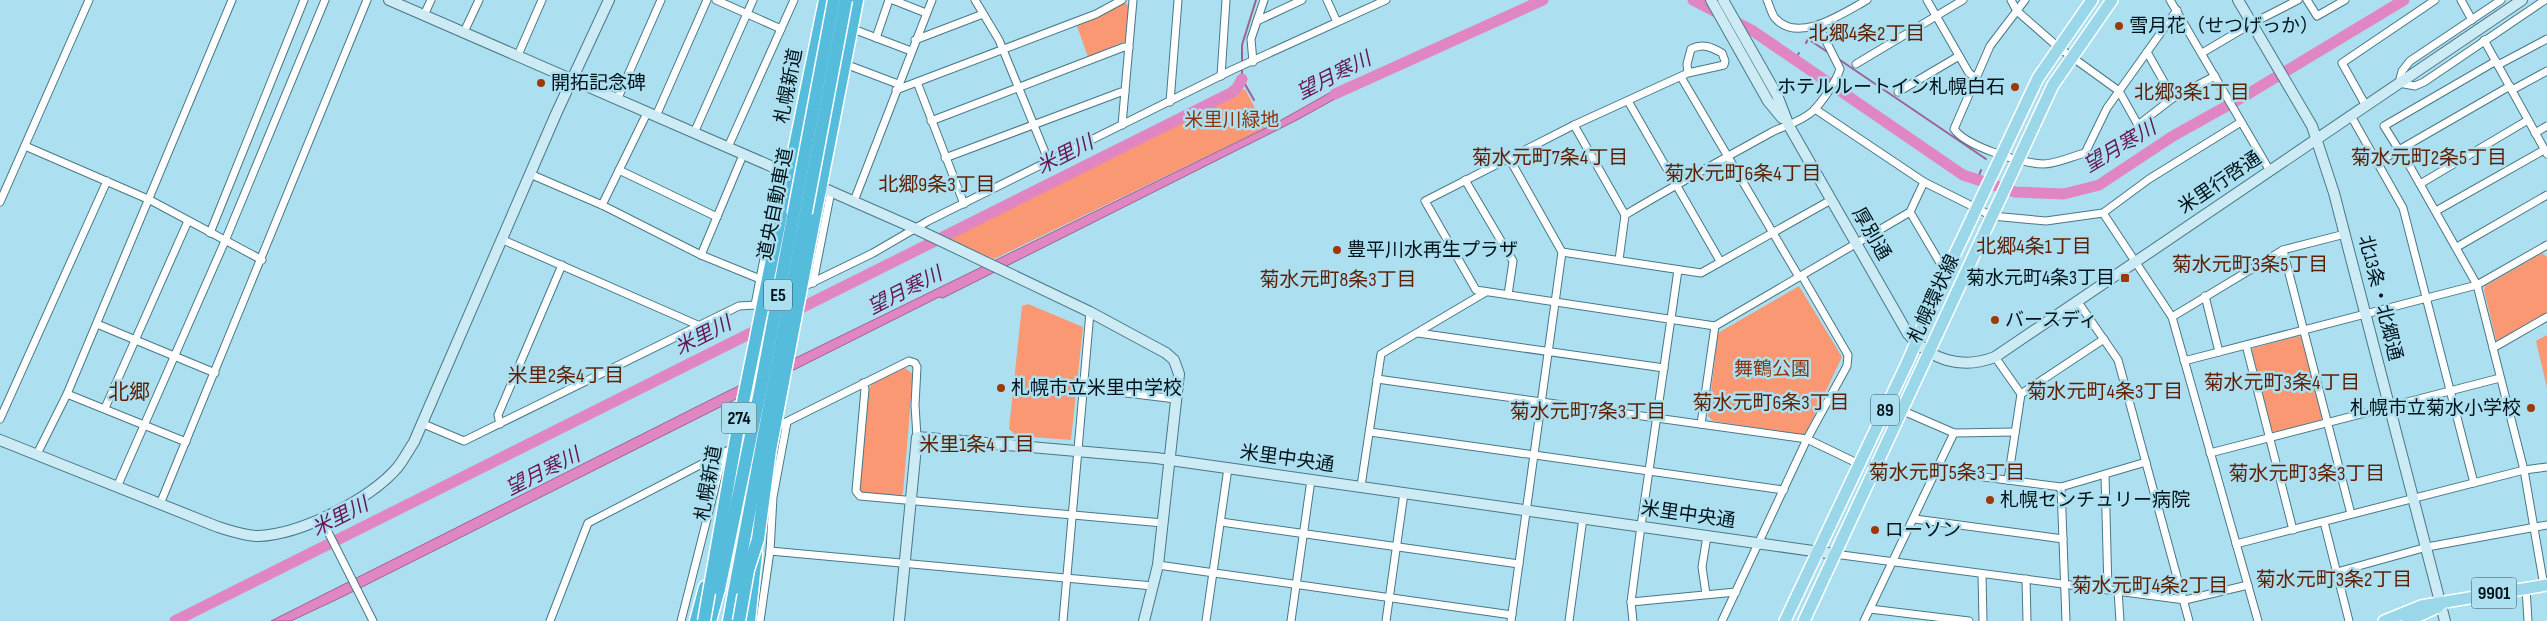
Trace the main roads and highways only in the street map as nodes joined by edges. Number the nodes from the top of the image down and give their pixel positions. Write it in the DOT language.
graph roads {
  1 [pos="825,0"];
  2 [pos="834,0"];
  3 [pos="846,0"];
  4 [pos="858,0"];
  5 [pos="2092,0"];
  6 [pos="2112,0"];
  7 [pos="758,539"];
  8 [pos="2546,586"];
  9 [pos="719,589"];
  10 [pos="2441,605"];
  11 [pos="699,619"];
  12 [pos="710,621"];
  13 [pos="715,621"];
  14 [pos="731,621"];
  15 [pos="739,621"];
  16 [pos="749,621"];
  17 [pos="1785,621"];
  18 [pos="1804,621"];
  19 [pos="2384,621"];
  20 [pos="2407,621"];
  1 -- 11 [label="highway, 札幌新道 / 274, bridge"];
  2 -- 9 [label="highway, 道央自動車道 / E5, bridge"];
  3 -- 14 [label="highway, 道央自動車道 / E5, bridge"];
  4 -- 7 [label="highway, 274, bridge"];
  5 -- 17 [label="main road, 札幌環状線 / 89"];
  6 -- 18 [label="main road, 札幌環状線 / 89"];
  7 -- 15 [label="highway, 274, bridge"];
  7 -- 16 [label="highway, bridge"];
  8 -- 10 [label="main road, 9901"];
  9 -- 12 [label="highway, E5"];
  9 -- 13 [label="highway, 道央自動車道"];
  10 -- 19 [label="main road, 9901"];
  10 -- 20 [label="main road, 9901"];
}
